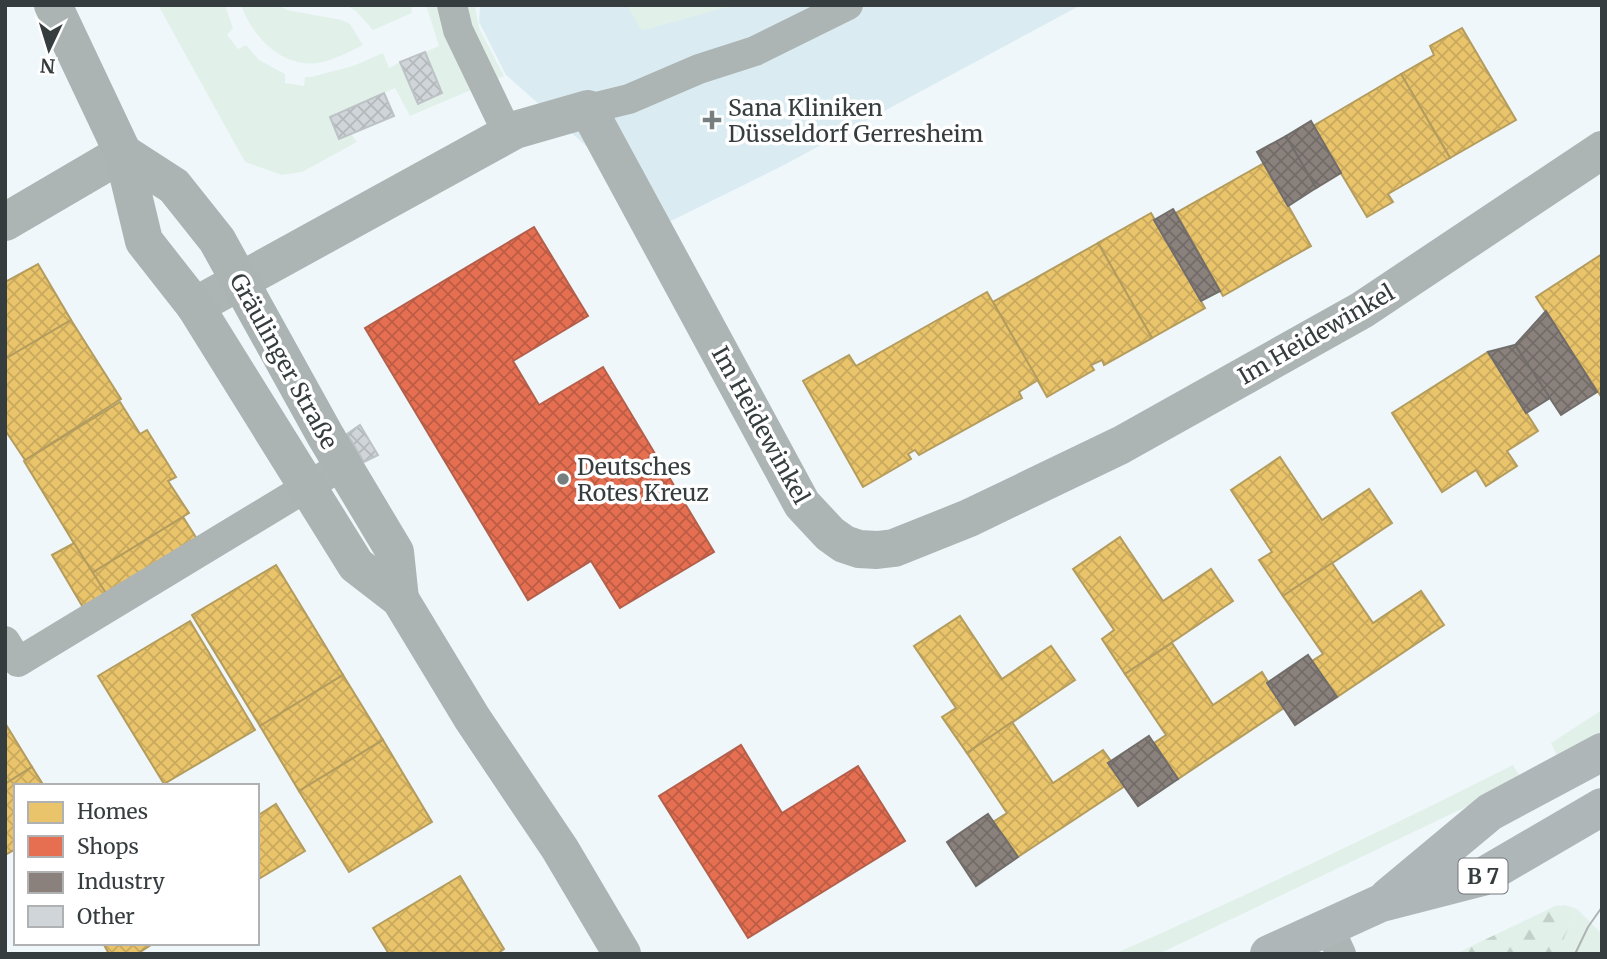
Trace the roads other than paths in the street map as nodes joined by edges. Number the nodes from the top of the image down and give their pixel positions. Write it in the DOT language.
graph roads {
  1 [pos="53,5"];
  2 [pos="452,5"];
  3 [pos="848,5"];
  4 [pos="588,109"];
  5 [pos="508,134"];
  6 [pos="1602,150"];
  7 [pos="123,153"];
  8 [pos="5,222"];
  9 [pos="239,283"];
  10 [pos="195,306"];
  11 [pos="343,465"];
  12 [pos="307,487"];
  13 [pos="400,599"];
  14 [pos="5,641"];
  15 [pos="1602,752"];
  16 [pos="1602,807"];
  17 [pos="1381,903"];
  18 [pos="1335,941"];
  19 [pos="622,954"];
  20 [pos="1269,954"];
  1 -- 7 [label="main road, Gräulinger Straße"];
  2 -- 5 [label="lane"];
  3 -- 4 [label="lane"];
  4 -- 5 [label="street"];
  4 -- 6 [label="street, Im Heidewinkel"];
  5 -- 9 [label="street"];
  7 -- 8 [label="street"];
  7 -- 9 [label="main road, Gräulinger Straße"];
  7 -- 10 [label="main road, Gräulinger Straße"];
  9 -- 10 [label="street"];
  9 -- 11 [label="main road, Gräulinger Straße"];
  10 -- 12 [label="main road, Gräulinger Straße"];
  11 -- 12 [label="lane"];
  11 -- 13 [label="main road, Gräulinger Straße"];
  12 -- 13 [label="main road, Gräulinger Straße"];
  12 -- 14 [label="lane"];
  13 -- 19 [label="main road, Gräulinger Straße"];
  15 -- 17 [label="main road, B 7"];
  16 -- 17 [label="main road, B 7"];
  17 -- 18 [label="main road, B 7"];
  18 -- 20 [label="main road, B 7"];
}
